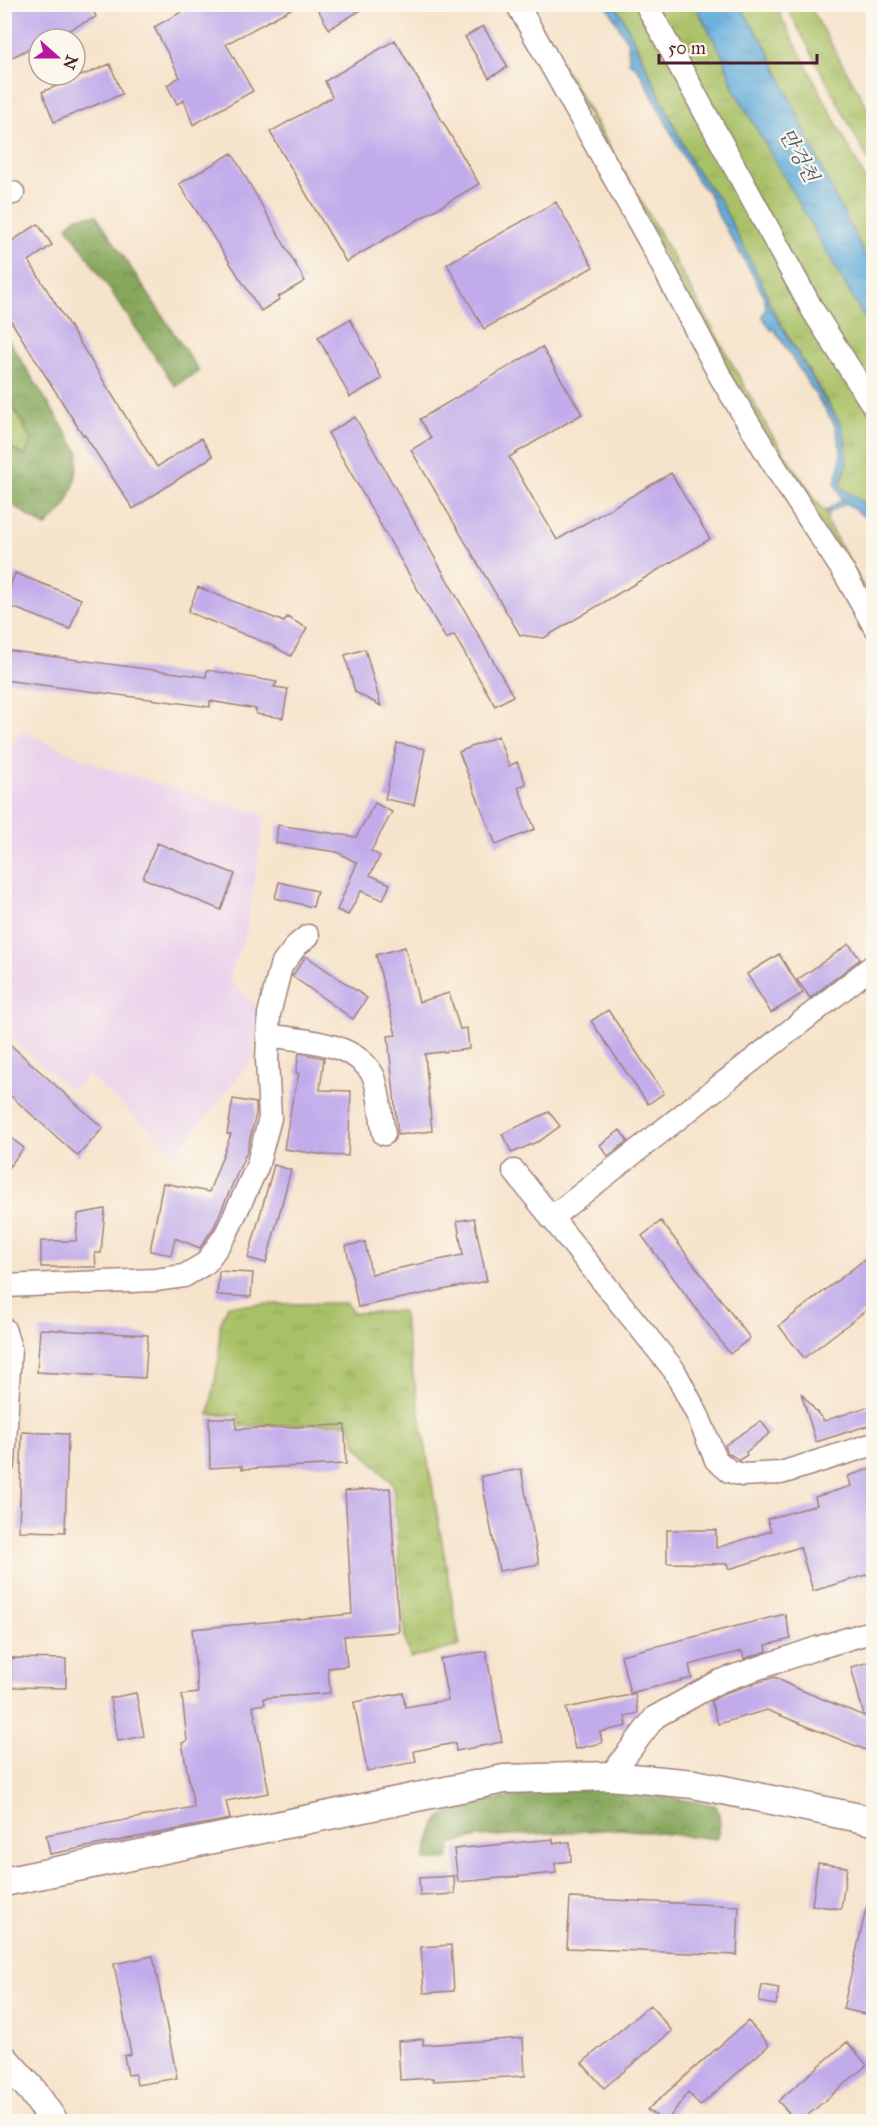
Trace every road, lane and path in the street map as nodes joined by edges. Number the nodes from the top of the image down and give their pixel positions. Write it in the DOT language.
graph roads {
  1 [pos="517,4"];
  2 [pos="646,4"];
  3 [pos="873,407"];
  4 [pos="873,626"];
  5 [pos="308,936"];
  6 [pos="873,965"];
  7 [pos="268,1035"];
  8 [pos="384,1134"];
  9 [pos="514,1171"];
  10 [pos="551,1218"];
  11 [pos="4,1286"];
  12 [pos="4,1329"];
  13 [pos="873,1444"];
  14 [pos="4,1463"];
  15 [pos="873,1631"];
  16 [pos="610,1776"];
  17 [pos="873,1821"];
  18 [pos="4,1882"];
  19 [pos="4,2059"];
  20 [pos="54,2121"];
  1 -- 4 [label="street"];
  2 -- 3 [label="street"];
  5 -- 7 [label="street"];
  6 -- 10 [label="street"];
  7 -- 8 [label="street"];
  7 -- 11 [label="street"];
  9 -- 10 [label="street"];
  10 -- 13 [label="street"];
  12 -- 14 [label="street"];
  15 -- 16 [label="street"];
  16 -- 17 [label="street"];
  16 -- 18 [label="street"];
  19 -- 20 [label="street"];
}
